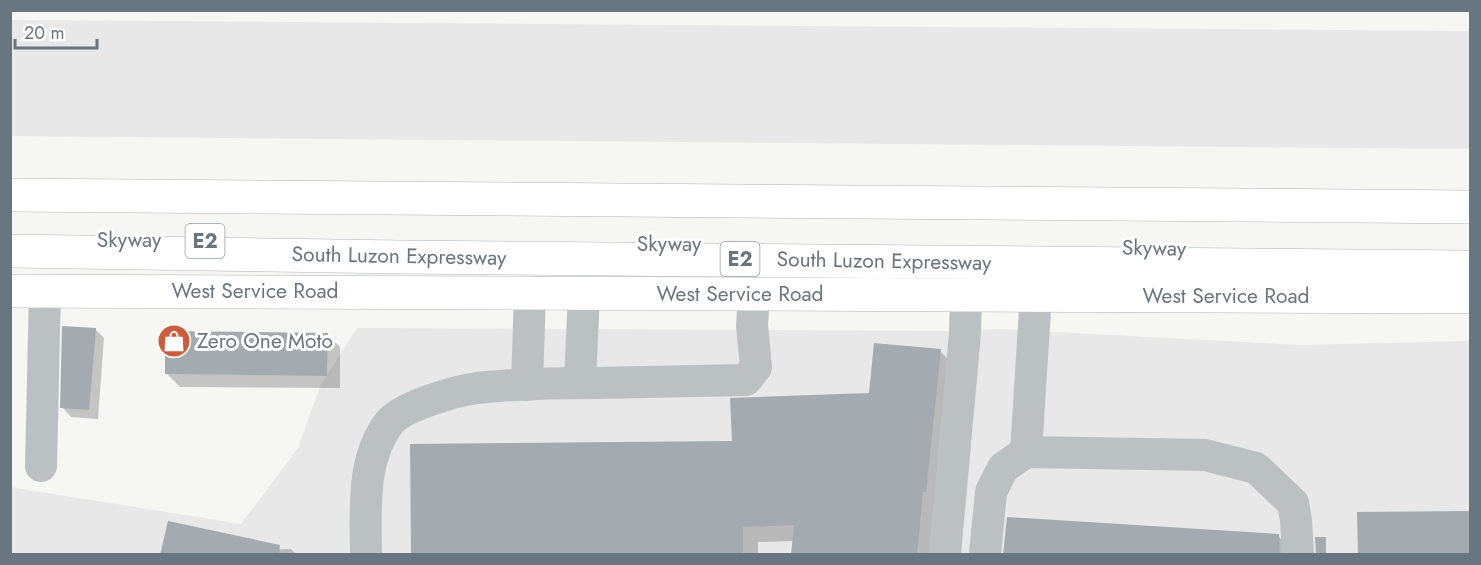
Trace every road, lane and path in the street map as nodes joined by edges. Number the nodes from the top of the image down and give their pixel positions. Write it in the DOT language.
graph roads {
  1 [pos="10,188"];
  2 [pos="10,195"];
  3 [pos="1470,197"];
  4 [pos="1470,207"];
  5 [pos="10,240"];
  6 [pos="10,251"];
  7 [pos="1470,252"];
  8 [pos="1470,267"];
  9 [pos="10,291"];
  10 [pos="45,291"];
  11 [pos="530,292"];
  12 [pos="584,293"];
  13 [pos="754,294"];
  14 [pos="966,294"];
  15 [pos="1036,294"];
  16 [pos="1470,297"];
  17 [pos="580,383"];
  18 [pos="527,385"];
  19 [pos="1026,452"];
  20 [pos="41,466"];
  21 [pos="366,555"];
  22 [pos="945,555"];
  23 [pos="985,555"];
  24 [pos="1298,555"];
  1 -- 3 [label="main road"];
  2 -- 4 [label="main road, Skyway / E2"];
  5 -- 7 [label="main road, Skyway / E2"];
  6 -- 8 [label="main road, South Luzon Expressway / E2"];
  9 -- 10 [label="main road, West Service Road"];
  10 -- 11 [label="main road, West Service Road"];
  10 -- 20 [label="lane"];
  11 -- 12 [label="main road, West Service Road"];
  11 -- 18 [label="lane"];
  12 -- 13 [label="main road, West Service Road"];
  12 -- 17 [label="lane"];
  13 -- 14 [label="main road, West Service Road"];
  13 -- 17 [label="lane"];
  14 -- 15 [label="main road, West Service Road"];
  14 -- 22 [label="lane"];
  15 -- 16 [label="main road, West Service Road"];
  15 -- 19 [label="lane"];
  17 -- 18 [label="lane"];
  18 -- 21 [label="lane"];
  19 -- 23 [label="lane"];
  19 -- 24 [label="lane"];
}
